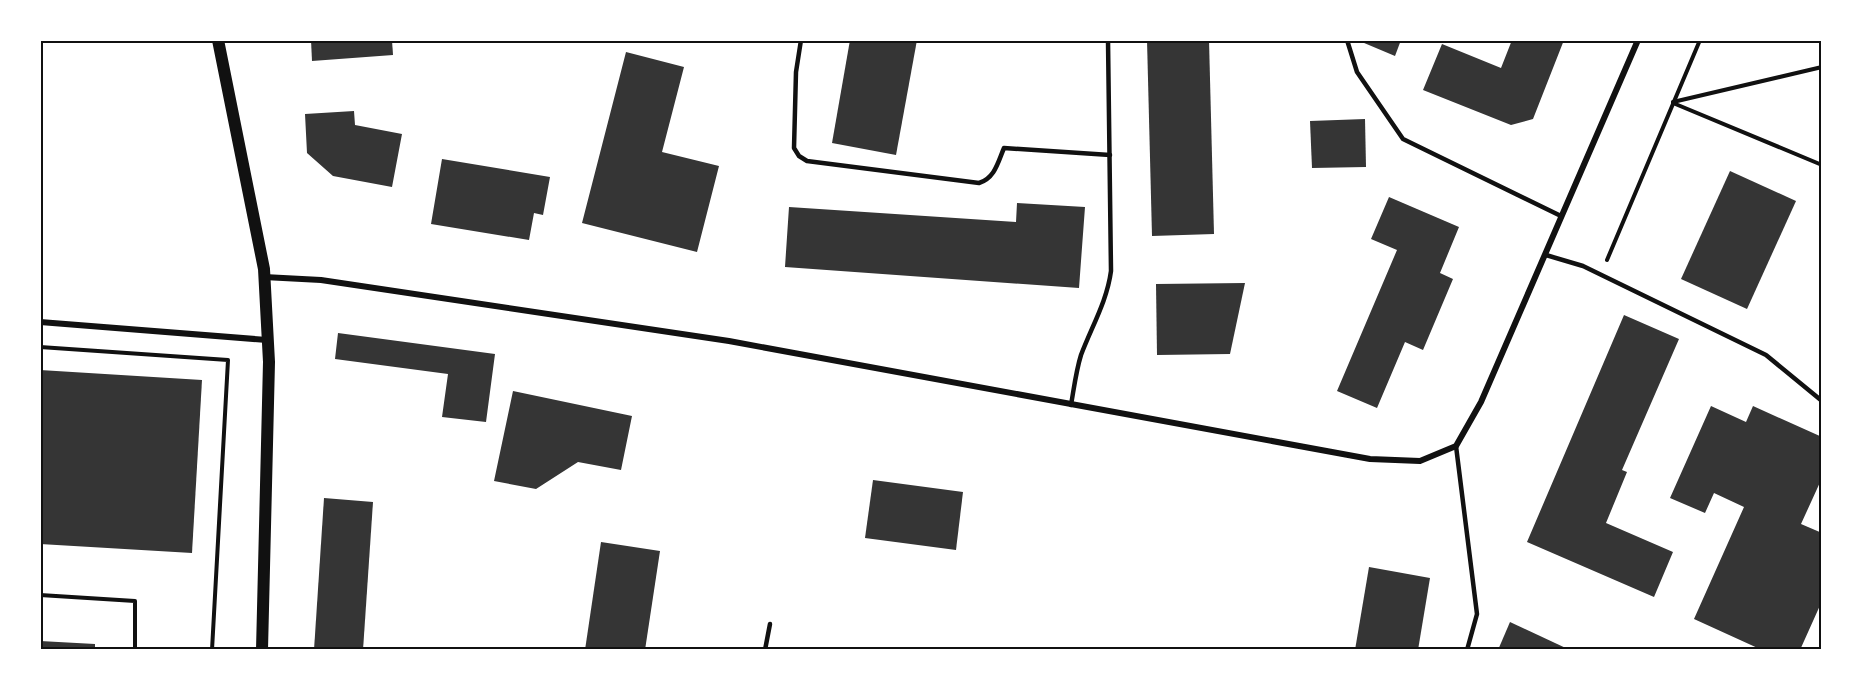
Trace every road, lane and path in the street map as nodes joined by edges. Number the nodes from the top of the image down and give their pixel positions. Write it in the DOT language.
graph roads {
  1 [pos="218,40"];
  2 [pos="801,40"];
  3 [pos="1108,40"];
  4 [pos="1347,40"];
  5 [pos="1638,40"];
  6 [pos="1700,40"];
  7 [pos="1821,67"];
  8 [pos="1673,103"];
  9 [pos="1110,155"];
  10 [pos="1821,165"];
  11 [pos="1561,216"];
  12 [pos="1546,255"];
  13 [pos="1601,274"];
  14 [pos="264,277"];
  15 [pos="40,322"];
  16 [pos="267,340"];
  17 [pos="40,347"];
  18 [pos="1821,401"];
  19 [pos="1071,405"];
  20 [pos="1456,446"];
  21 [pos="40,595"];
  22 [pos="770,624"];
  23 [pos="135,650"];
  24 [pos="212,650"];
  25 [pos="262,650"];
  26 [pos="765,650"];
  27 [pos="1467,650"];
  1 -- 14 [label="main road"];
  2 -- 9 [label="lane"];
  3 -- 9 [label="lane"];
  4 -- 11 [label="lane"];
  5 -- 11 [label="street"];
  6 -- 8 [label="path"];
  7 -- 8 [label="path"];
  8 -- 10 [label="path"];
  8 -- 13 [label="path"];
  9 -- 19 [label="lane"];
  11 -- 12 [label="street"];
  12 -- 13 [label="lane"];
  12 -- 20 [label="street"];
  13 -- 18 [label="lane"];
  14 -- 16 [label="main road"];
  14 -- 19 [label="street"];
  15 -- 16 [label="street"];
  16 -- 25 [label="main road"];
  17 -- 24 [label="path"];
  19 -- 20 [label="street"];
  20 -- 27 [label="lane"];
  21 -- 23 [label="path"];
  22 -- 26 [label="lane"];
}
